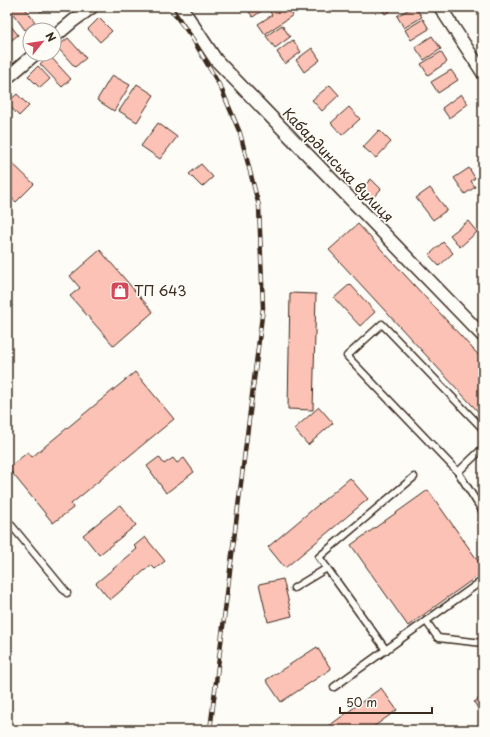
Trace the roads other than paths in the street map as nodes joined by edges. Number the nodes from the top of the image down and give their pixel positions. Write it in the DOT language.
graph roads {
  1 [pos="92,7"];
  2 [pos="181,7"];
  3 [pos="440,7"];
  4 [pos="62,30"];
  5 [pos="26,62"];
  6 [pos="483,73"];
  7 [pos="7,78"];
  8 [pos="483,336"];
  9 [pos="483,429"];
  10 [pos="483,448"];
  11 [pos="458,472"];
  12 [pos="414,478"];
  13 [pos="483,512"];
  14 [pos="7,520"];
  15 [pos="327,568"];
  16 [pos="483,580"];
  17 [pos="294,588"];
  18 [pos="67,593"];
  19 [pos="426,621"];
  20 [pos="483,643"];
  21 [pos="386,650"];
  22 [pos="334,687"];
  1 -- 4 [label="street"];
  2 -- 8 [label="street, Кабардинська вулиця"];
  3 -- 6 [label="street"];
  5 -- 7 [label="street"];
  9 -- 11 [label="lane"];
  10 -- 11 [label="lane"];
  11 -- 13 [label="lane"];
  12 -- 15 [label="lane"];
  14 -- 18 [label="lane"];
  15 -- 17 [label="lane"];
  15 -- 21 [label="lane"];
  16 -- 19 [label="lane"];
  19 -- 20 [label="lane"];
  19 -- 21 [label="lane"];
  21 -- 22 [label="lane"];
}
